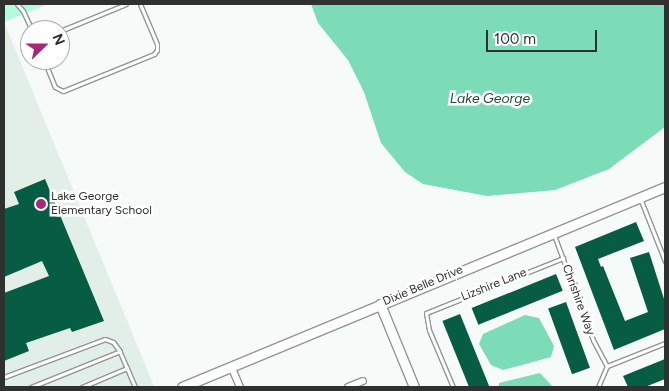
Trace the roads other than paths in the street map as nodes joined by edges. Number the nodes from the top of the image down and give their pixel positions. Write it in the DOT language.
graph roads {
  1 [pos="17,4"];
  2 [pos="126,4"];
  3 [pos="140,4"];
  4 [pos="27,20"];
  5 [pos="70,27"];
  6 [pos="48,70"];
  7 [pos="665,186"];
  8 [pos="640,197"];
  9 [pos="553,232"];
  10 [pos="563,258"];
  11 [pos="665,261"];
  12 [pos="380,304"];
  13 [pos="665,343"];
  14 [pos="120,351"];
  15 [pos="232,366"];
  16 [pos="607,366"];
  17 [pos="127,368"];
  18 [pos="4,377"];
  19 [pos="364,381"];
  20 [pos="32,387"];
  21 [pos="82,387"];
  22 [pos="135,387"];
  23 [pos="182,387"];
  24 [pos="240,387"];
  25 [pos="348,387"];
  26 [pos="414,387"];
  27 [pos="453,387"];
  28 [pos="598,387"];
  1 -- 4 [label="lane"];
  2 -- 5 [label="lane"];
  3 -- 6 [label="lane"];
  7 -- 8 [label="street, Dixie Belle Drive"];
  8 -- 9 [label="street, Dixie Belle Drive"];
  8 -- 11 [label="lane"];
  9 -- 10 [label="lane, Chrishire Way"];
  9 -- 12 [label="street, Dixie Belle Drive"];
  10 -- 16 [label="lane, Chrishire Way"];
  10 -- 27 [label="lane, Lizshire Lane"];
  12 -- 15 [label="street, Dixie Belle Drive"];
  12 -- 26 [label="street"];
  13 -- 16 [label="lane"];
  14 -- 17 [label="lane"];
  14 -- 18 [label="lane"];
  14 -- 20 [label="lane"];
  15 -- 23 [label="street, Dixie Belle Drive"];
  15 -- 24 [label="street"];
  16 -- 28 [label="lane"];
  17 -- 21 [label="lane"];
  17 -- 22 [label="lane"];
  19 -- 25 [label="street"];
}
